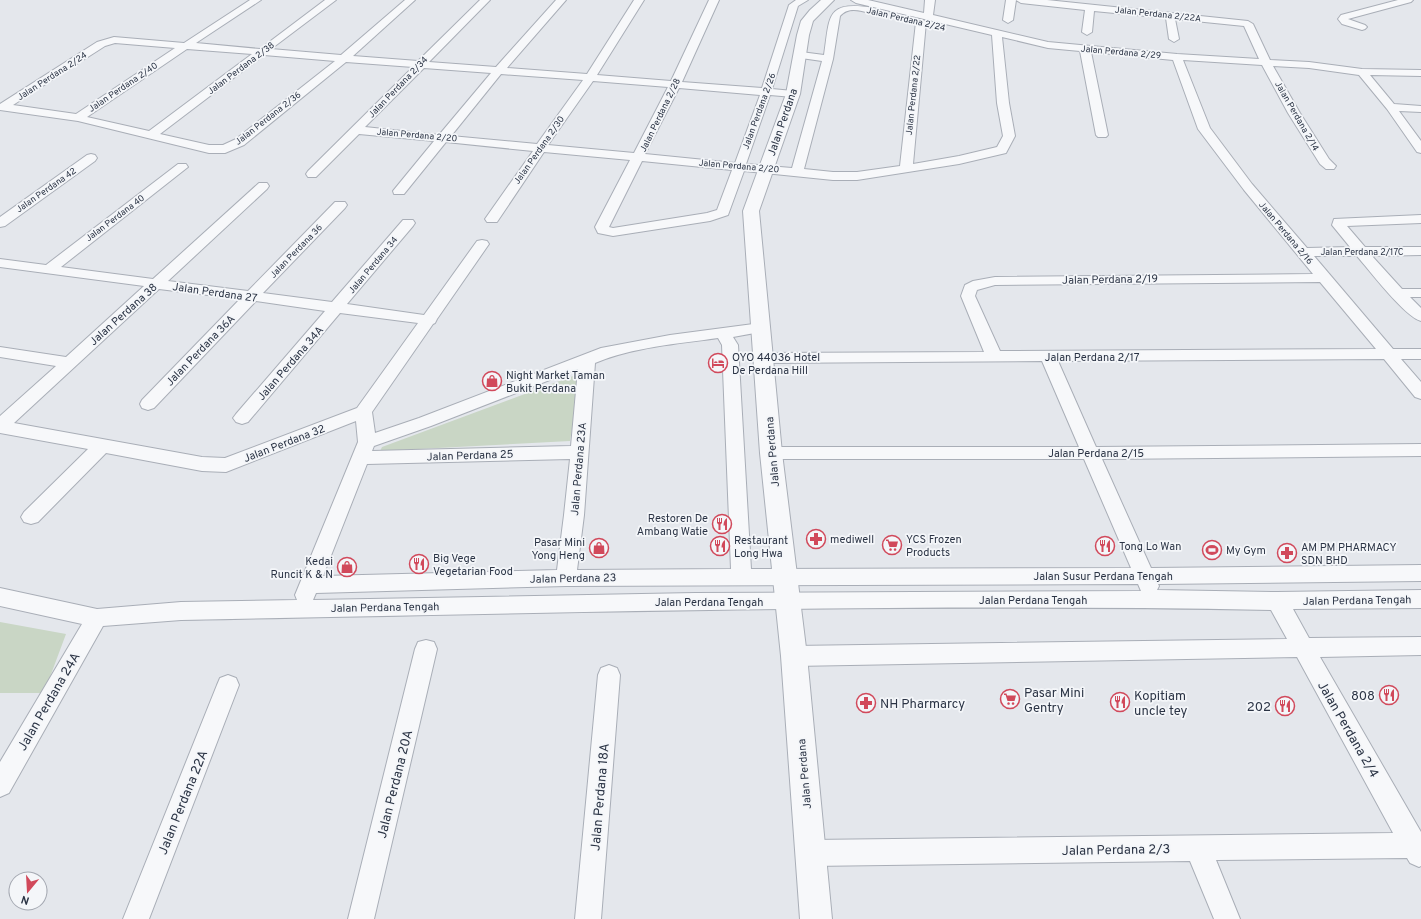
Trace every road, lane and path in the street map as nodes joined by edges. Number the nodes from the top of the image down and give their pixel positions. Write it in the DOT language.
graph roads {
  1 [pos="256,0"];
  2 [pos="331,0"];
  3 [pos="410,0"];
  4 [pos="485,0"];
  5 [pos="561,0"];
  6 [pos="639,0"];
  7 [pos="714,0"];
  8 [pos="803,0"];
  9 [pos="828,0"];
  10 [pos="856,0"];
  11 [pos="869,0"];
  12 [pos="930,0"];
  13 [pos="1011,0"];
  14 [pos="1021,0"];
  15 [pos="1408,0"];
  16 [pos="883,5"];
  17 [pos="1090,7"];
  18 [pos="1170,16"];
  19 [pos="924,19"];
  20 [pos="1008,20"];
  21 [pos="1248,24"];
  22 [pos="1362,27"];
  23 [pos="1087,32"];
  24 [pos="997,37"];
  25 [pos="1174,39"];
  26 [pos="185,46"];
  27 [pos="1085,49"];
  28 [pos="263,52"];
  29 [pos="801,55"];
  30 [pos="1177,57"];
  31 [pos="343,58"];
  32 [pos="828,59"];
  33 [pos="1266,63"];
  34 [pos="419,65"];
  35 [pos="1362,72"];
  36 [pos="497,73"];
  37 [pos="1421,74"];
  38 [pos="588,80"];
  39 [pos="675,85"];
  40 [pos="766,92"];
  41 [pos="793,94"];
  42 [pos="1,107"];
  43 [pos="1391,107"];
  44 [pos="1421,109"];
  45 [pos="78,118"];
  46 [pos="356,130"];
  47 [pos="151,135"];
  48 [pos="1102,135"];
  49 [pos="445,138"];
  50 [pos="540,147"];
  51 [pos="1421,149"];
  52 [pos="639,157"];
  53 [pos="91,158"];
  54 [pos="739,166"];
  55 [pos="1330,166"];
  56 [pos="182,167"];
  57 [pos="766,168"];
  58 [pos="906,168"];
  59 [pos="797,171"];
  60 [pos="312,174"];
  61 [pos="263,186"];
  62 [pos="399,191"];
  63 [pos="340,205"];
  64 [pos="710,217"];
  65 [pos="492,219"];
  66 [pos="1421,219"];
  67 [pos="0,223"];
  68 [pos="408,223"];
  69 [pos="482,244"];
  70 [pos="1421,251"];
  71 [pos="1302,252"];
  72 [pos="1361,252"];
  73 [pos="0,263"];
  74 [pos="48,270"];
  75 [pos="1324,278"];
  76 [pos="157,284"];
  77 [pos="1397,293"];
  78 [pos="1421,293"];
  79 [pos="252,297"];
  80 [pos="337,308"];
  81 [pos="1421,316"];
  82 [pos="430,320"];
  83 [pos="761,328"];
  84 [pos="723,333"];
  85 [pos="0,352"];
  86 [pos="1421,354"];
  87 [pos="1389,355"];
  88 [pos="994,357"];
  89 [pos="1048,357"];
  90 [pos="762,358"];
  91 [pos="587,360"];
  92 [pos="70,363"];
  93 [pos="1421,393"];
  94 [pos="148,404"];
  95 [pos="363,412"];
  96 [pos="242,418"];
  97 [pos="0,426"];
  98 [pos="102,446"];
  99 [pos="364,450"];
  100 [pos="1421,450"];
  101 [pos="579,452"];
  102 [pos="1090,453"];
  103 [pos="771,454"];
  104 [pos="31,517"];
  105 [pos="1421,573"];
  106 [pos="1144,576"];
  107 [pos="741,577"];
  108 [pos="785,577"];
  109 [pos="566,578"];
  110 [pos="309,585"];
  111 [pos="0,597"];
  112 [pos="1156,599"];
  113 [pos="1421,600"];
  114 [pos="788,601"];
  115 [pos="1277,601"];
  116 [pos="300,608"];
  117 [pos="97,618"];
  118 [pos="1421,646"];
  119 [pos="1303,648"];
  120 [pos="426,649"];
  121 [pos="794,656"];
  122 [pos="609,675"];
  123 [pos="228,685"];
  124 [pos="0,785"];
  125 [pos="1198,848"];
  126 [pos="1419,849"];
  127 [pos="811,853"];
  128 [pos="136,919"];
  129 [pos="361,919"];
  130 [pos="588,919"];
  131 [pos="816,919"];
  132 [pos="1227,919"];
  1 -- 26 [label="street"];
  2 -- 28 [label="street, Jalan Perdana 2/38"];
  3 -- 31 [label="street, Jalan Perdana 2/36"];
  4 -- 34 [label="street, Jalan Perdana 2/34"];
  5 -- 36 [label="street"];
  6 -- 38 [label="street, Jalan Perdana 2/30"];
  7 -- 39 [label="street, Jalan Perdana 2/28"];
  8 -- 40 [label="street, Jalan Perdana 2/26"];
  9 -- 29 [label="street, Jalan Perdana"];
  10 -- 16 [label="street"];
  11 -- 16 [label="street"];
  12 -- 19 [label="street"];
  13 -- 20 [label="street"];
  14 -- 17 [label="street, Jalan Perdana 2/22A"];
  15 -- 22 [label="street"];
  16 -- 19 [label="street"];
  17 -- 18 [label="street, Jalan Perdana 2/22A"];
  17 -- 23 [label="street"];
  18 -- 21 [label="street, Jalan Perdana 2/22A"];
  18 -- 25 [label="street"];
  19 -- 24 [label="street, Jalan Perdana 2/24"];
  19 -- 32 [label="street, Jalan Perdana 2/24"];
  19 -- 58 [label="street, Jalan Perdana 2/22"];
  21 -- 33 [label="street, Jalan Perdana 2/14"];
  24 -- 27 [label="street, Jalan Perdana 2/29"];
  24 -- 58 [label="street, Jalan Perdana 2/20"];
  26 -- 28 [label="street"];
  26 -- 42 [label="street, Jalan Perdana 2/24"];
  26 -- 45 [label="street, Jalan Perdana 2/40"];
  27 -- 30 [label="street, Jalan Perdana 2/29"];
  27 -- 48 [label="street"];
  28 -- 31 [label="street"];
  28 -- 47 [label="street, Jalan Perdana 2/38"];
  29 -- 32 [label="street"];
  29 -- 41 [label="street, Jalan Perdana"];
  30 -- 33 [label="street, Jalan Perdana 2/29"];
  30 -- 71 [label="street, Jalan Perdana 2/16"];
  31 -- 34 [label="street"];
  31 -- 47 [label="street, Jalan Perdana 2/36"];
  32 -- 59 [label="street, Jalan Perdana 2/24"];
  33 -- 35 [label="street, Jalan Perdana 2/29"];
  33 -- 55 [label="street, Jalan Perdana 2/14"];
  34 -- 36 [label="street"];
  34 -- 46 [label="street, Jalan Perdana 2/34"];
  35 -- 37 [label="street, Jalan Perdana 2/29"];
  35 -- 43 [label="street"];
  36 -- 38 [label="street"];
  36 -- 49 [label="street"];
  38 -- 39 [label="street"];
  38 -- 50 [label="street, Jalan Perdana 2/30"];
  39 -- 40 [label="street"];
  39 -- 52 [label="street, Jalan Perdana 2/28"];
  40 -- 41 [label="street"];
  40 -- 54 [label="street, Jalan Perdana 2/26"];
  41 -- 57 [label="street, Jalan Perdana"];
  42 -- 45 [label="street, Jalan Perdana 2/36"];
  43 -- 44 [label="street"];
  43 -- 51 [label="street"];
  45 -- 47 [label="street, Jalan Perdana 2/36"];
  46 -- 49 [label="street, Jalan Perdana 2/20"];
  46 -- 60 [label="street, Jalan Perdana 2/34"];
  49 -- 50 [label="street, Jalan Perdana 2/20"];
  49 -- 62 [label="street"];
  50 -- 52 [label="street, Jalan Perdana 2/20"];
  50 -- 65 [label="street, Jalan Perdana 2/30"];
  52 -- 54 [label="street, Jalan Perdana 2/20"];
  52 -- 64 [label="street, Jalan Perdana 2/28"];
  53 -- 67 [label="street, Jalan Perdana 42"];
  54 -- 57 [label="street, Jalan Perdana 2/20"];
  54 -- 64 [label="street, Jalan Perdana 2/26"];
  56 -- 74 [label="street, Jalan Perdana 40"];
  57 -- 59 [label="street, Jalan Perdana 2/20"];
  57 -- 83 [label="street, Jalan Perdana"];
  58 -- 59 [label="street, Jalan Perdana 2/20"];
  61 -- 76 [label="street, Jalan Perdana 38"];
  63 -- 79 [label="street, Jalan Perdana 36"];
  66 -- 72 [label="street"];
  68 -- 80 [label="street, Jalan Perdana 34"];
  69 -- 82 [label="street"];
  70 -- 72 [label="street, Jalan Perdana 2/17C"];
  71 -- 72 [label="street, Jalan Perdana 2/17C"];
  71 -- 75 [label="street, Jalan Perdana 2/16"];
  72 -- 77 [label="street"];
  73 -- 74 [label="street, Jalan Perdana 27"];
  74 -- 76 [label="street, Jalan Perdana 27"];
  75 -- 87 [label="street, Jalan Perdana 2/16"];
  75 -- 88 [label="street, Jalan Perdana 2/19"];
  76 -- 79 [label="street, Jalan Perdana 27"];
  76 -- 92 [label="street, Jalan Perdana 38"];
  77 -- 78 [label="street"];
  77 -- 81 [label="street"];
  79 -- 80 [label="street, Jalan Perdana 27"];
  79 -- 94 [label="street, Jalan Perdana 36A"];
  80 -- 82 [label="street, Jalan Perdana 27"];
  80 -- 96 [label="street, Jalan Perdana 34A"];
  82 -- 95 [label="street"];
  83 -- 84 [label="street"];
  83 -- 90 [label="street, Jalan Perdana"];
  84 -- 91 [label="street"];
  84 -- 107 [label="street"];
  85 -- 92 [label="street"];
  86 -- 87 [label="street, Jalan Perdana 2/17"];
  87 -- 89 [label="street, Jalan Perdana 2/17"];
  87 -- 93 [label="street, Jalan Perdana 2/16"];
  88 -- 89 [label="street, Jalan Perdana 2/17"];
  88 -- 90 [label="street, Jalan Perdana 2/17"];
  89 -- 102 [label="street"];
  90 -- 103 [label="street, Jalan Perdana"];
  91 -- 99 [label="street"];
  91 -- 101 [label="street, Jalan Perdana 23A"];
  92 -- 97 [label="street, Jalan Perdana 38"];
  95 -- 98 [label="street, Jalan Perdana 32"];
  95 -- 99 [label="street"];
  97 -- 98 [label="street, Jalan Perdana 32"];
  98 -- 104 [label="street"];
  99 -- 101 [label="street, Jalan Perdana 25"];
  99 -- 110 [label="street"];
  100 -- 102 [label="street, Jalan Perdana 2/15"];
  101 -- 109 [label="street, Jalan Perdana 23A"];
  102 -- 103 [label="street, Jalan Perdana 2/15"];
  102 -- 106 [label="street"];
  103 -- 108 [label="street, Jalan Perdana"];
  105 -- 106 [label="street, Jalan Susur Perdana Tengah"];
  106 -- 108 [label="street, Jalan Susur Perdana Tengah"];
  106 -- 112 [label="street"];
  107 -- 108 [label="street, Jalan Perdana 23"];
  107 -- 109 [label="street, Jalan Perdana 23"];
  108 -- 114 [label="street, Jalan Perdana"];
  109 -- 110 [label="street, Jalan Perdana 23"];
  110 -- 116 [label="street"];
  111 -- 117 [label="street, Jalan Perdana Tengah"];
  112 -- 114 [label="street, Jalan Perdana Tengah"];
  112 -- 115 [label="street, Jalan Perdana Tengah"];
  113 -- 115 [label="street, Jalan Perdana Tengah"];
  114 -- 116 [label="street, Jalan Perdana Tengah"];
  114 -- 121 [label="street, Jalan Perdana"];
  115 -- 119 [label="street, Jalan Perdana 2/4"];
  116 -- 117 [label="street, Jalan Perdana Tengah"];
  117 -- 124 [label="street, Jalan Perdana 24A"];
  118 -- 119 [label="street"];
  119 -- 121 [label="street"];
  119 -- 126 [label="street, Jalan Perdana 2/4"];
  120 -- 129 [label="street, Jalan Perdana 20A"];
  121 -- 127 [label="street, Jalan Perdana"];
  122 -- 130 [label="street, Jalan Perdana 18A"];
  123 -- 128 [label="street, Jalan Perdana 22A"];
  125 -- 126 [label="street, Jalan Perdana 2/3"];
  125 -- 127 [label="street, Jalan Perdana 2/3"];
  125 -- 132 [label="street"];
  127 -- 131 [label="street, Jalan Perdana"];
}
